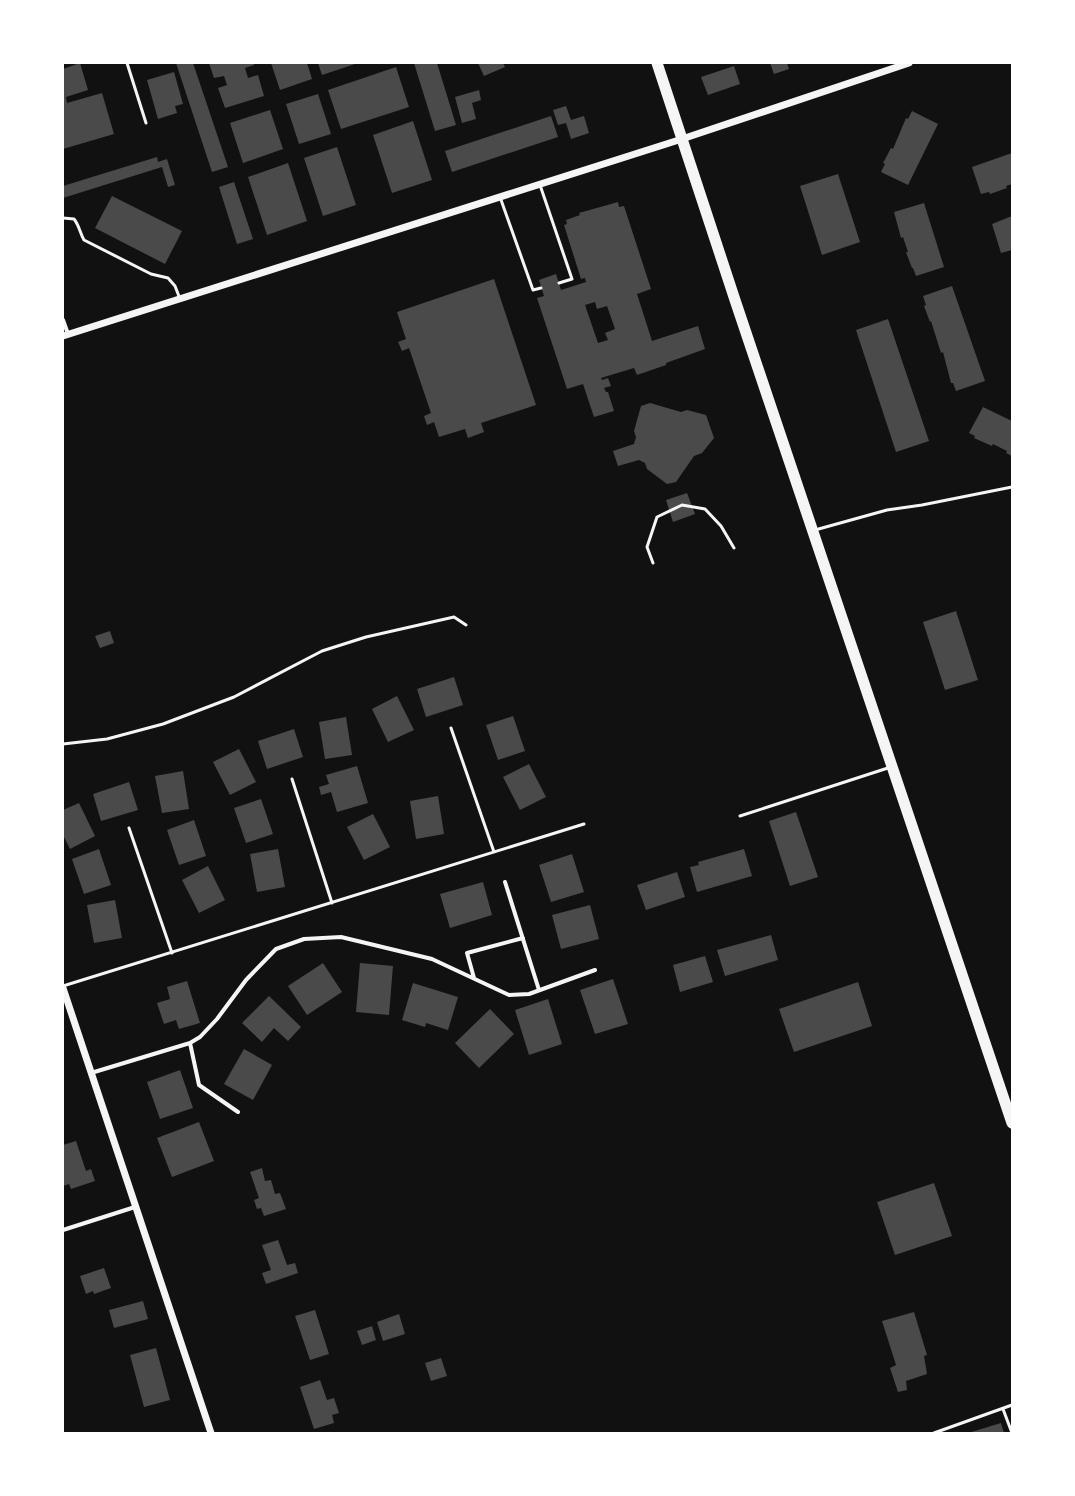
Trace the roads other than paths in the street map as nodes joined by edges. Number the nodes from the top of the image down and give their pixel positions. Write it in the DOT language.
graph roads {
  1 [pos="127,63"];
  2 [pos="657,63"];
  3 [pos="909,63"];
  4 [pos="146,123"];
  5 [pos="682,139"];
  6 [pos="540,184"];
  7 [pos="500,197"];
  8 [pos="63,218"];
  9 [pos="559,283"];
  10 [pos="541,288"];
  11 [pos="180,298"];
  12 [pos="63,320"];
  13 [pos="65,335"];
  14 [pos="1012,487"];
  15 [pos="813,530"];
  16 [pos="734,548"];
  17 [pos="653,563"];
  18 [pos="466,624"];
  19 [pos="450,728"];
  20 [pos="63,744"];
  21 [pos="892,767"];
  22 [pos="292,779"];
  23 [pos="740,816"];
  24 [pos="584,824"];
  25 [pos="130,828"];
  26 [pos="494,852"];
  27 [pos="505,882"];
  28 [pos="332,903"];
  29 [pos="523,938"];
  30 [pos="172,952"];
  31 [pos="595,970"];
  32 [pos="474,978"];
  33 [pos="63,987"];
  34 [pos="539,990"];
  35 [pos="190,1043"];
  36 [pos="91,1073"];
  37 [pos="238,1112"];
  38 [pos="1012,1123"];
  39 [pos="135,1207"];
  40 [pos="63,1230"];
  41 [pos="1012,1405"];
  42 [pos="1003,1408"];
  43 [pos="211,1433"];
  44 [pos="934,1433"];
  45 [pos="1012,1433"];
  1 -- 4 [label="lane"];
  2 -- 5 [label="highway"];
  3 -- 5 [label="street"];
  5 -- 6 [label="street"];
  5 -- 15 [label="highway"];
  6 -- 7 [label="street"];
  6 -- 9 [label="lane"];
  7 -- 10 [label="lane"];
  7 -- 11 [label="street"];
  8 -- 11 [label="lane"];
  11 -- 13 [label="street"];
  12 -- 13 [label="street"];
  14 -- 15 [label="lane"];
  15 -- 21 [label="highway"];
  16 -- 17 [label="lane"];
  18 -- 20 [label="lane"];
  19 -- 26 [label="lane"];
  21 -- 23 [label="lane"];
  21 -- 38 [label="highway"];
  22 -- 28 [label="lane"];
  24 -- 26 [label="lane"];
  25 -- 30 [label="lane"];
  26 -- 28 [label="lane"];
  27 -- 29 [label="street"];
  28 -- 30 [label="lane"];
  29 -- 32 [label="street"];
  29 -- 34 [label="street"];
  30 -- 33 [label="lane"];
  31 -- 34 [label="street"];
  32 -- 34 [label="street"];
  32 -- 35 [label="street"];
  33 -- 36 [label="street"];
  35 -- 36 [label="street"];
  35 -- 37 [label="street"];
  36 -- 39 [label="street"];
  39 -- 40 [label="street"];
  39 -- 43 [label="street"];
  41 -- 42 [label="lane"];
  42 -- 44 [label="lane"];
  42 -- 45 [label="lane"];
}
